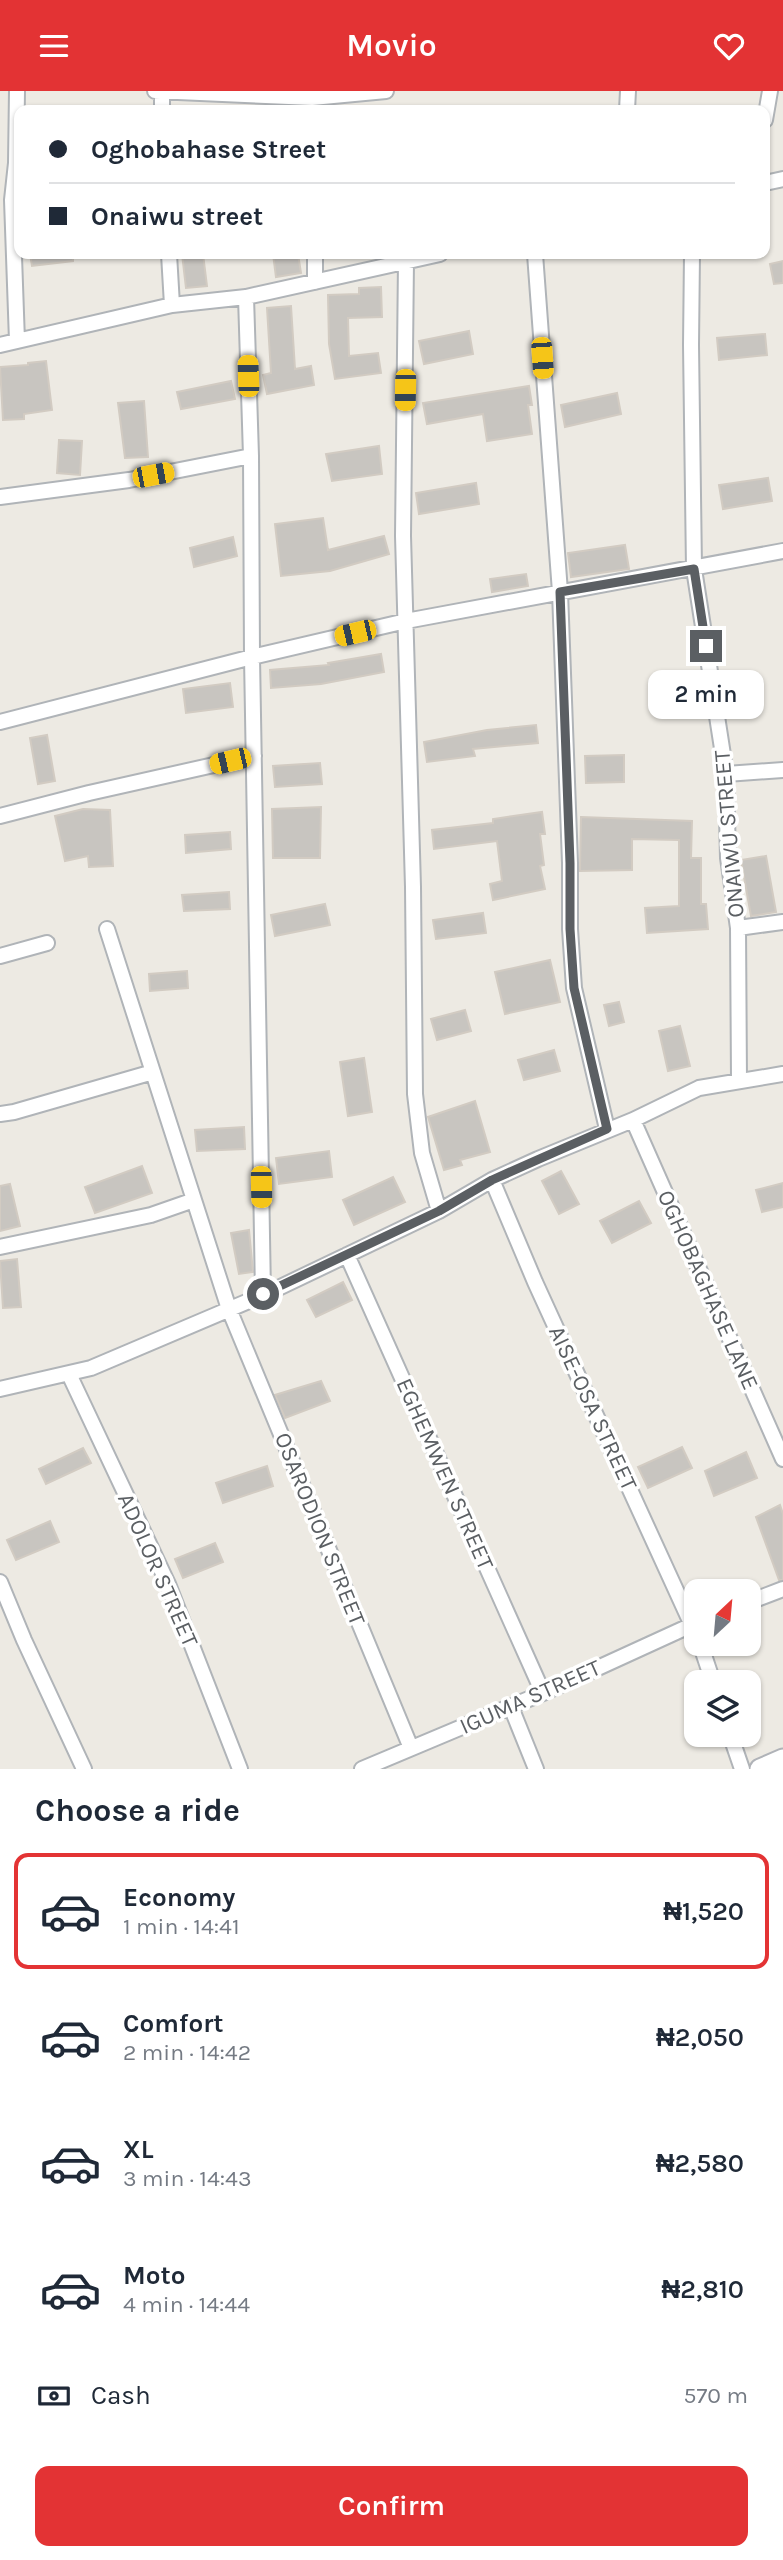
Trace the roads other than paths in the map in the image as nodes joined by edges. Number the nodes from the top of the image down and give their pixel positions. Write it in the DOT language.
graph roads {
  1 [pos="386,91"];
  2 [pos="158,92"];
  3 [pos="312,104"];
  4 [pos="14,182"];
  5 [pos="14,257"];
  6 [pos="14,259"];
  7 [pos="169,259"];
  8 [pos="315,259"];
  9 [pos="416,259"];
  10 [pos="535,259"];
  11 [pos="692,259"];
  12 [pos="407,261"];
  13 [pos="315,282"];
  14 [pos="246,297"];
  15 [pos="172,305"];
  16 [pos="17,341"];
  17 [pos="0,345"];
  18 [pos="251,456"];
  19 [pos="0,497"];
  20 [pos="783,551"];
  21 [pos="694,569"];
  22 [pos="560,592"];
  23 [pos="406,621"];
  24 [pos="252,657"];
  25 [pos="0,722"];
  26 [pos="254,756"];
  27 [pos="783,771"];
  28 [pos="726,775"];
  29 [pos="0,816"];
  30 [pos="783,922"];
  31 [pos="738,927"];
  32 [pos="107,929"];
  33 [pos="47,943"];
  34 [pos="0,956"];
  35 [pos="153,1072"];
  36 [pos="783,1074"];
  37 [pos="739,1080"];
  38 [pos="0,1114"];
  39 [pos="633,1120"];
  40 [pos="607,1129"];
  41 [pos="492,1180"];
  42 [pos="194,1200"];
  43 [pos="439,1211"];
  44 [pos="0,1247"];
  45 [pos="347,1255"];
  46 [pos="263,1294"];
  47 [pos="229,1309"];
  48 [pos="69,1374"];
  49 [pos="0,1389"];
  50 [pos="783,1459"];
  51 [pos="0,1582"];
  52 [pos="783,1589"];
  53 [pos="761,1597"];
  54 [pos="684,1603"];
  55 [pos="684,1632"];
  56 [pos="543,1693"];
  57 [pos="511,1707"];
  58 [pos="734,1747"];
  59 [pos="411,1748"];
  60 [pos="783,1759"];
  61 [pos="84,1769"];
  62 [pos="240,1769"];
  63 [pos="362,1769"];
  64 [pos="536,1769"];
  65 [pos="742,1769"];
  66 [pos="760,1769"];
  1 -- 3 [label="street"];
  2 -- 3 [label="street"];
  4 -- 5 [label="street"];
  6 -- 16 [label="street"];
  7 -- 15 [label="street"];
  8 -- 13 [label="street"];
  9 -- 12 [label="street"];
  10 -- 22 [label="street"];
  11 -- 21 [label="street, ONAIWU STREET"];
  12 -- 13 [label="street"];
  12 -- 23 [label="street"];
  13 -- 14 [label="street"];
  14 -- 15 [label="street"];
  14 -- 18 [label="street"];
  15 -- 16 [label="street"];
  16 -- 17 [label="street"];
  18 -- 19 [label="street"];
  18 -- 24 [label="street"];
  20 -- 21 [label="street"];
  21 -- 22 [label="street"];
  21 -- 28 [label="street, ONAIWU STREET"];
  22 -- 23 [label="street"];
  22 -- 40 [label="street"];
  23 -- 24 [label="street"];
  23 -- 43 [label="street"];
  24 -- 25 [label="street"];
  24 -- 26 [label="street"];
  26 -- 29 [label="street"];
  26 -- 46 [label="street"];
  27 -- 28 [label="street"];
  28 -- 31 [label="street, ONAIWU STREET"];
  30 -- 31 [label="street"];
  31 -- 37 [label="street, ONAIWU STREET"];
  32 -- 35 [label="street, OSARODION STREET"];
  33 -- 34 [label="street"];
  35 -- 38 [label="street"];
  35 -- 42 [label="street, OSARODION STREET"];
  36 -- 37 [label="street"];
  37 -- 39 [label="street"];
  39 -- 40 [label="street"];
  39 -- 50 [label="street, OGHOBAGHASE LANE"];
  40 -- 41 [label="street"];
  41 -- 43 [label="street"];
  41 -- 54 [label="street, AISE-OSA STREET"];
  42 -- 44 [label="street"];
  42 -- 47 [label="street, OSARODION STREET"];
  43 -- 45 [label="street"];
  45 -- 46 [label="street"];
  45 -- 56 [label="street, EGHEMWEN STREET"];
  46 -- 47 [label="street"];
  47 -- 48 [label="street"];
  47 -- 59 [label="street, OSARODION STREET"];
  48 -- 49 [label="street"];
  48 -- 62 [label="street, ADOLOR STREET"];
  51 -- 61 [label="street"];
  52 -- 53 [label="street"];
  55 -- 56 [label="street, IGUMA STREET"];
  56 -- 57 [label="street, IGUMA STREET"];
  57 -- 59 [label="street, IGUMA STREET"];
  57 -- 64 [label="street"];
  58 -- 65 [label="street"];
  59 -- 63 [label="street, IGUMA STREET"];
  60 -- 66 [label="street"];
}
